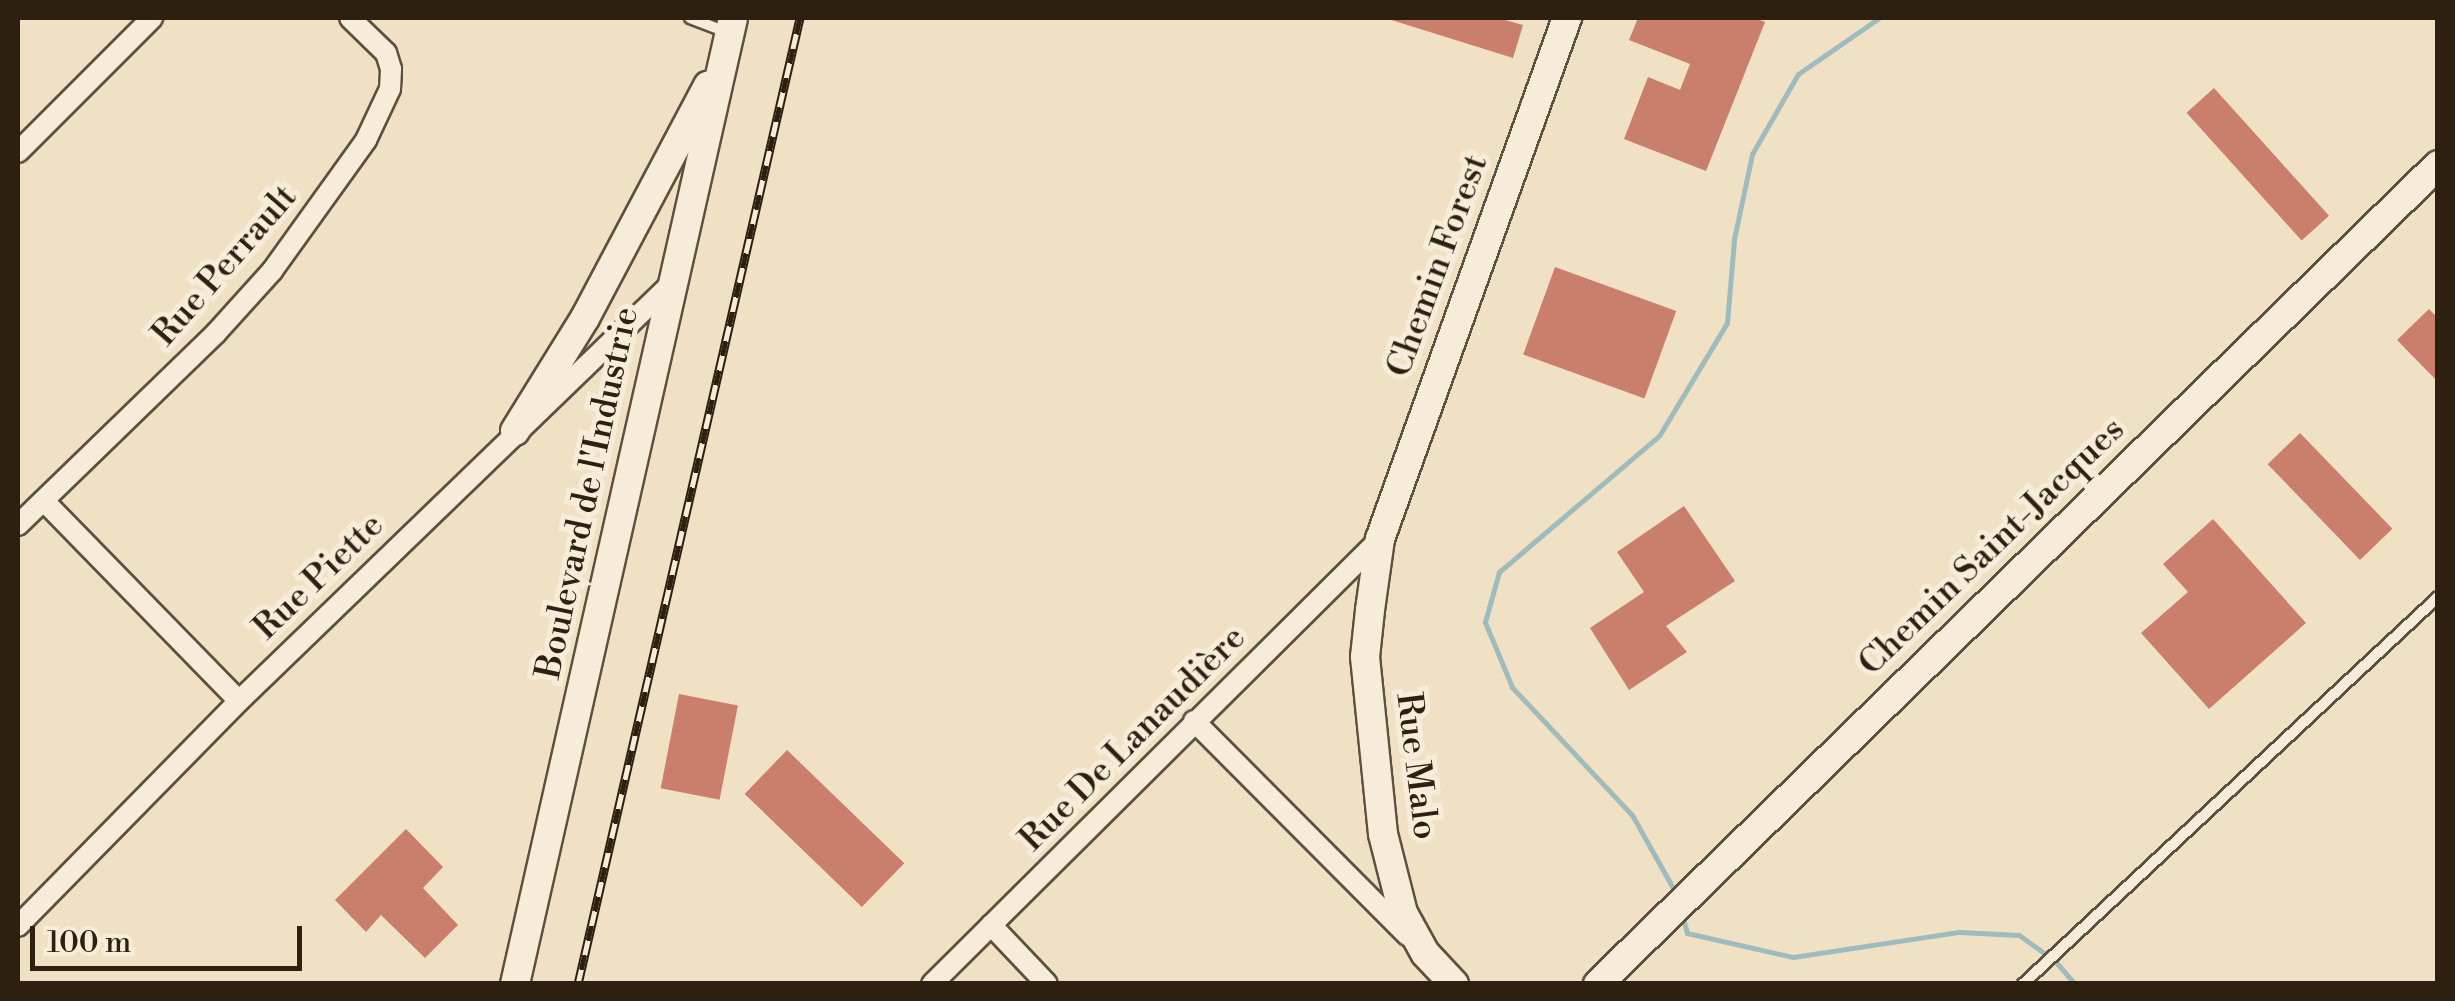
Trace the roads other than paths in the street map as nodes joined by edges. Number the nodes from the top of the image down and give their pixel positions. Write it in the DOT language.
graph roads {
  1 [pos="152,18"];
  2 [pos="350,18"];
  3 [pos="690,18"];
  4 [pos="1567,18"];
  5 [pos="729,37"];
  6 [pos="18,152"];
  7 [pos="2438,164"];
  8 [pos="672,282"];
  9 [pos="515,431"];
  10 [pos="44,500"];
  11 [pos="18,525"];
  12 [pos="1380,540"];
  13 [pos="2438,596"];
  14 [pos="239,701"];
  15 [pos="1194,721"];
  16 [pos="992,925"];
  17 [pos="18,926"];
  18 [pos="1425,954"];
  19 [pos="2028,980"];
  20 [pos="515,984"];
  21 [pos="932,984"];
  22 [pos="1047,984"];
  23 [pos="1454,984"];
  24 [pos="1598,984"];
  1 -- 6 [label="street"];
  2 -- 10 [label="street, Rue Perrault"];
  3 -- 5 [label="lane"];
  4 -- 12 [label="street, Chemin Forest"];
  5 -- 8 [label="street, Boulevard de l'Industrie"];
  5 -- 9 [label="street"];
  7 -- 24 [label="street, Chemin Saint-Jacques"];
  8 -- 9 [label="street, Rue Piette"];
  8 -- 20 [label="street, Boulevard de l'Industrie"];
  9 -- 14 [label="street, Rue Piette"];
  10 -- 11 [label="street, Rue Perrault"];
  10 -- 14 [label="street"];
  12 -- 15 [label="street, Rue De Lanaudière"];
  12 -- 18 [label="street, Rue Malo"];
  13 -- 19 [label="lane"];
  14 -- 17 [label="street, Rue Piette"];
  15 -- 16 [label="street, Rue De Lanaudière"];
  15 -- 18 [label="street"];
  16 -- 21 [label="street, Rue De Lanaudière"];
  16 -- 22 [label="street"];
  18 -- 23 [label="street, Rue Malo"];
}
